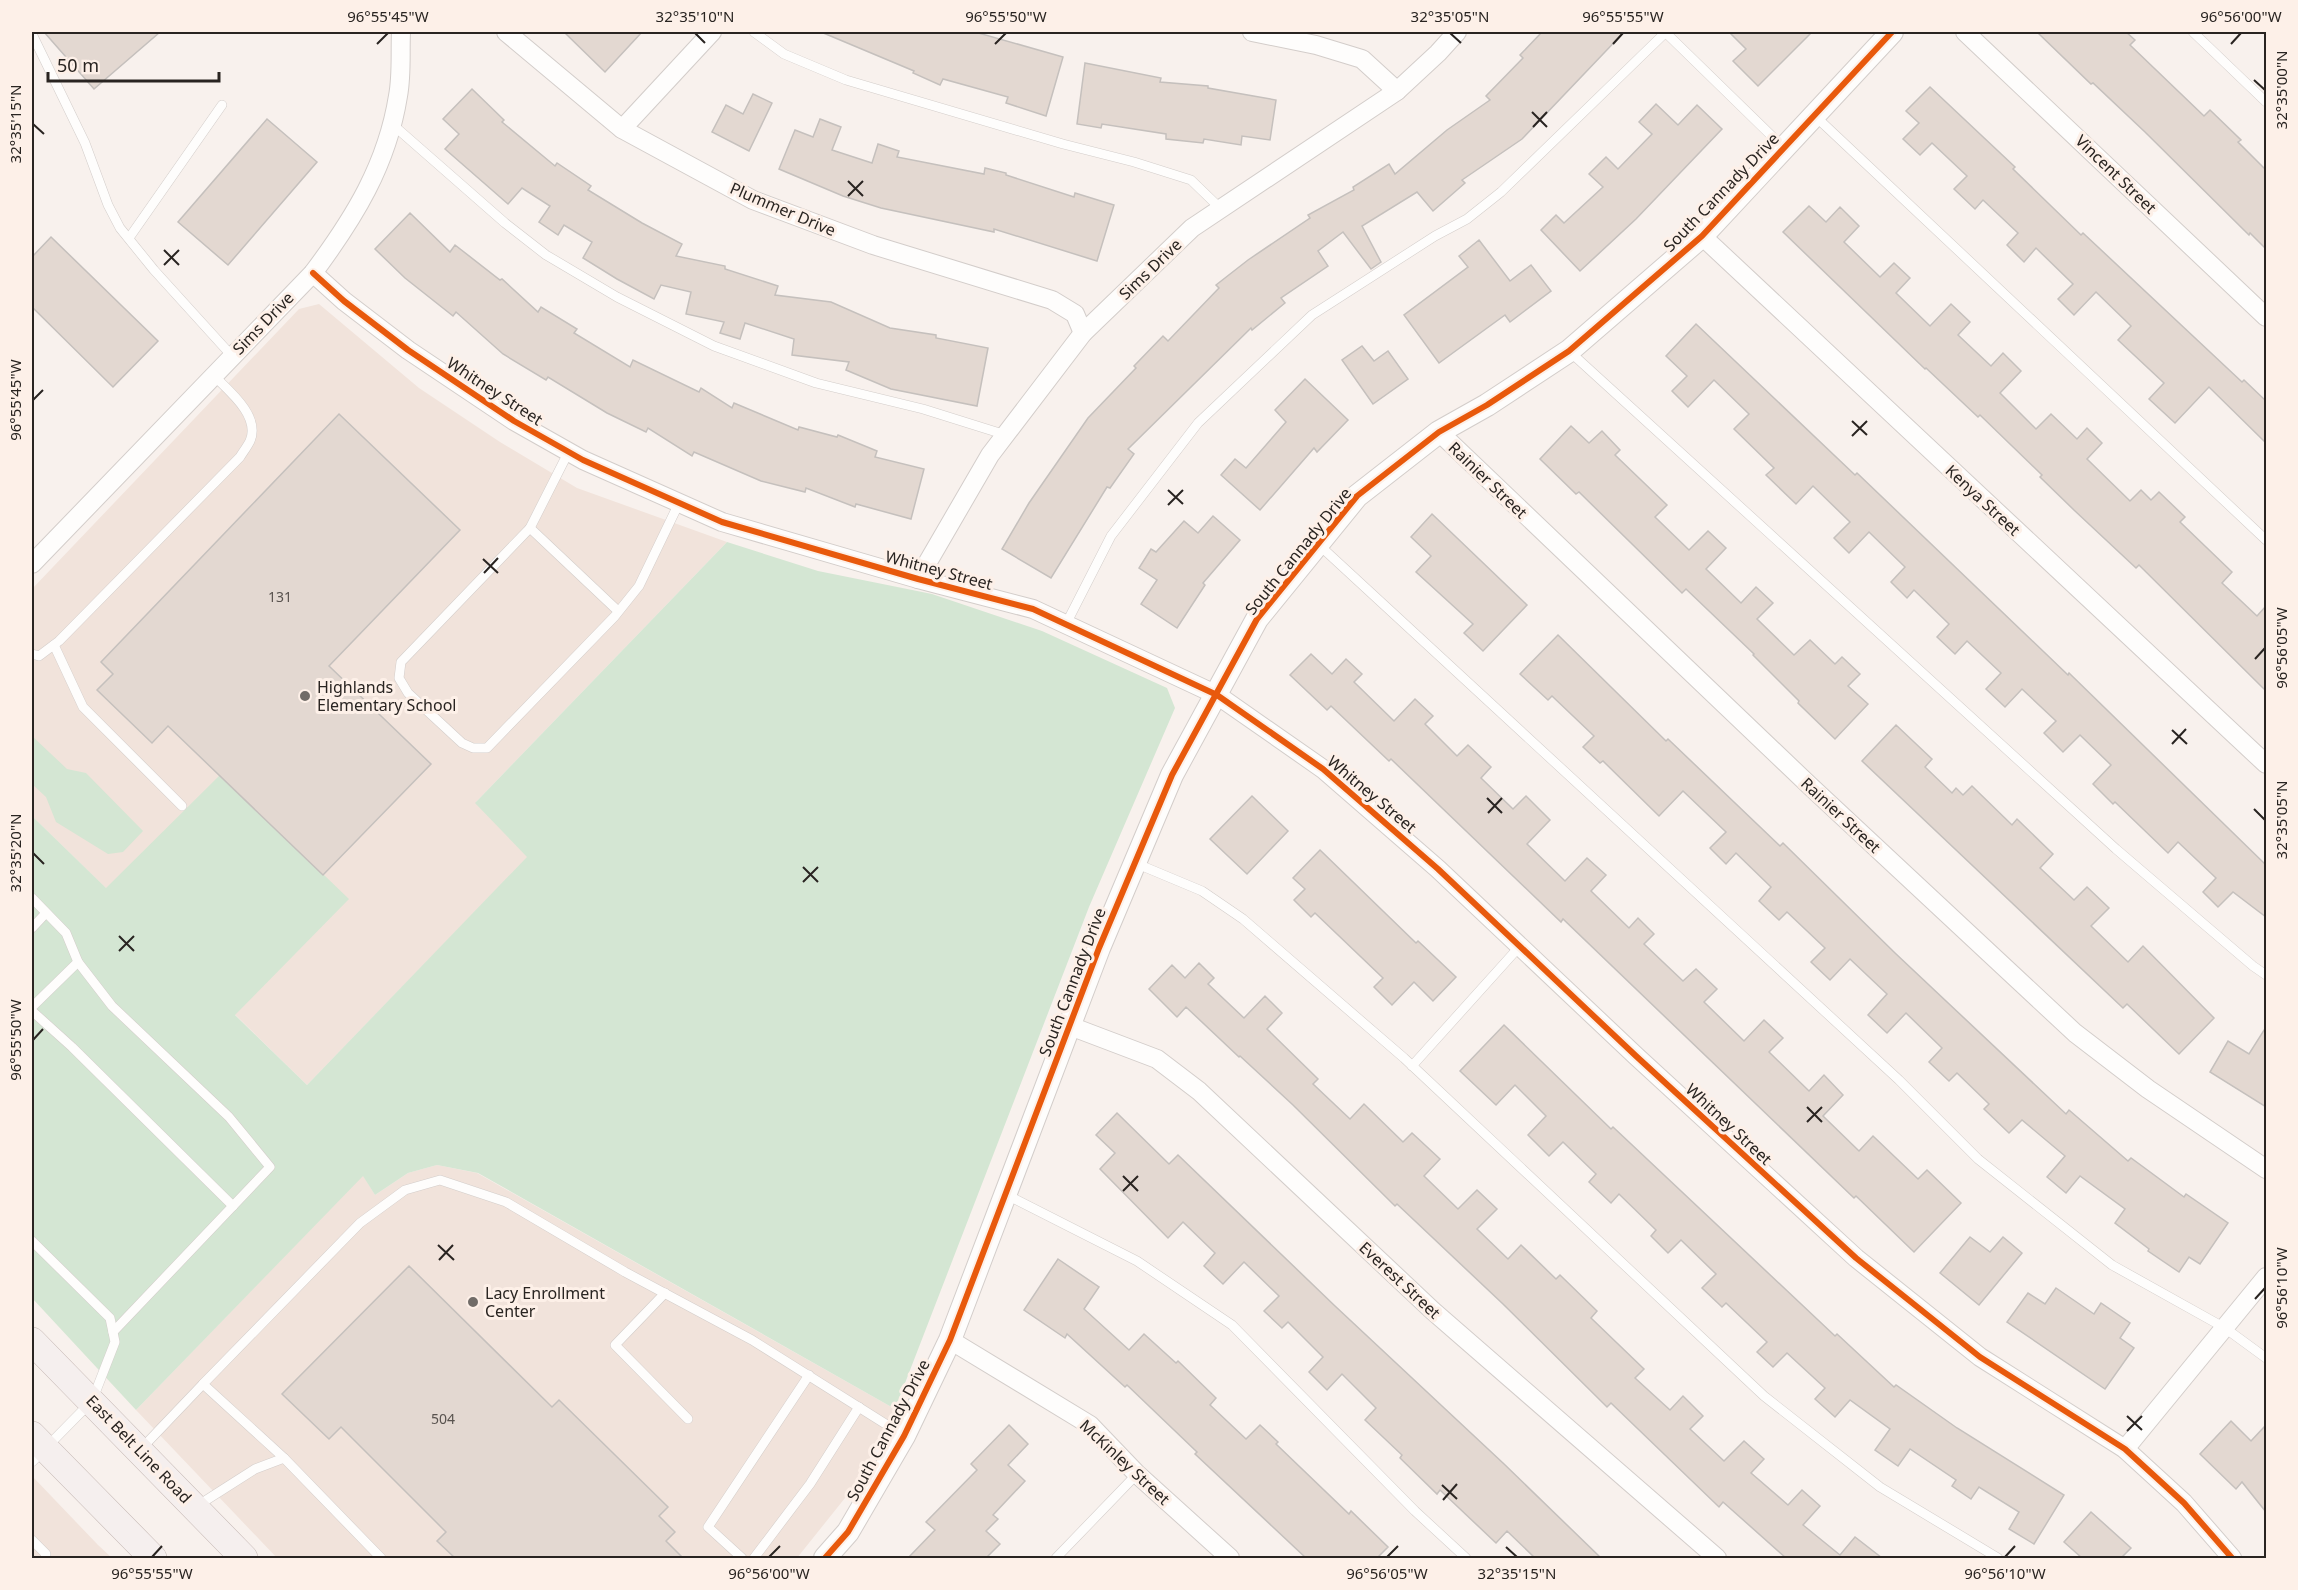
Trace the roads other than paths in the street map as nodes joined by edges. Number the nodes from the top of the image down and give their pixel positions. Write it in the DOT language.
graph roads {
  1 [pos="401,32"];
  2 [pos="712,32"];
  3 [pos="754,32"];
  4 [pos="1252,32"];
  5 [pos="1457,32"];
  6 [pos="1665,32"];
  7 [pos="1892,32"];
  8 [pos="1965,32"];
  9 [pos="2193,32"];
  10 [pos="512,33"];
  11 [pos="32,34"];
  12 [pos="1397,91"];
  13 [pos="2266,102"];
  14 [pos="222,105"];
  15 [pos="1814,115"];
  16 [pos="392,124"];
  17 [pos="622,129"];
  18 [pos="1784,147"];
  19 [pos="1221,209"];
  20 [pos="1702,236"];
  21 [pos="129,238"];
  22 [pos="313,273"];
  23 [pos="2266,317"];
  24 [pos="1083,333"];
  25 [pos="1569,351"];
  26 [pos="232,356"];
  27 [pos="213,375"];
  28 [pos="1439,432"];
  29 [pos="1006,435"];
  30 [pos="569,452"];
  31 [pos="679,503"];
  32 [pos="530,528"];
  33 [pos="2266,540"];
  34 [pos="1318,544"];
  35 [pos="32,564"];
  36 [pos="918,579"];
  37 [pos="618,611"];
  38 [pos="1066,624"];
  39 [pos="54,645"];
  40 [pos="32,654"];
  41 [pos="1216,694"];
  42 [pos="2266,764"];
  43 [pos="182,806"];
  44 [pos="1135,862"];
  45 [pos="32,898"];
  46 [pos="46,913"];
  47 [pos="32,928"];
  48 [pos="1520,946"];
  49 [pos="78,962"];
  50 [pos="2266,975"];
  51 [pos="32,1009"];
  52 [pos="1070,1026"];
  53 [pos="1412,1066"];
  54 [pos="2266,1168"];
  55 [pos="1005,1194"];
  56 [pos="233,1206"];
  57 [pos="32,1241"];
  58 [pos="2266,1277"];
  59 [pos="665,1293"];
  60 [pos="2225,1328"];
  61 [pos="113,1332"];
  62 [pos="950,1340"];
  63 [pos="32,1341"];
  64 [pos="2266,1358"];
  65 [pos="808,1375"];
  66 [pos="204,1384"];
  67 [pos="92,1401"];
  68 [pos="859,1407"];
  69 [pos="688,1419"];
  70 [pos="904,1436"];
  71 [pos="36,1449"];
  72 [pos="2125,1449"];
  73 [pos="140,1450"];
  74 [pos="284,1458"];
  75 [pos="1137,1474"];
  76 [pos="195,1507"];
  77 [pos="32,1540"];
  78 [pos="144,1553"];
  79 [pos="45,1558"];
  80 [pos="244,1558"];
  81 [pos="381,1558"];
  82 [pos="742,1558"];
  83 [pos="754,1558"];
  84 [pos="825,1558"];
  85 [pos="1056,1558"];
  86 [pos="1230,1558"];
  87 [pos="1466,1558"];
  88 [pos="1717,1558"];
  89 [pos="1998,1558"];
  90 [pos="2232,1558"];
  1 -- 16 [label="street, Sims Drive"];
  2 -- 17 [label="street"];
  3 -- 19 [label="lane"];
  4 -- 12 [label="street"];
  5 -- 12 [label="street, Sims Drive"];
  6 -- 18 [label="lane"];
  6 -- 38 [label="lane"];
  7 -- 15 [label="street, South Cannady Drive"];
  8 -- 23 [label="street, Vincent Street"];
  9 -- 13 [label="lane"];
  10 -- 17 [label="street, Plummer Drive"];
  11 -- 21 [label="lane"];
  12 -- 19 [label="street, Sims Drive"];
  14 -- 21 [label="lane"];
  15 -- 18 [label="street, South Cannady Drive"];
  15 -- 33 [label="lane"];
  16 -- 22 [label="street, Sims Drive"];
  16 -- 29 [label="lane"];
  17 -- 24 [label="street, Plummer Drive"];
  18 -- 20 [label="street, South Cannady Drive"];
  19 -- 24 [label="street, Sims Drive"];
  20 -- 25 [label="street, South Cannady Drive"];
  20 -- 42 [label="street, Kenya Street"];
  21 -- 26 [label="lane"];
  22 -- 26 [label="street, Sims Drive"];
  22 -- 30 [label="street, Whitney Street"];
  24 -- 29 [label="street, Sims Drive"];
  25 -- 28 [label="street, South Cannady Drive"];
  25 -- 50 [label="lane"];
  26 -- 27 [label="street, Sims Drive"];
  27 -- 35 [label="street, Sims Drive"];
  27 -- 39 [label="lane"];
  28 -- 34 [label="street, South Cannady Drive"];
  28 -- 54 [label="street, Rainier Street"];
  29 -- 36 [label="street, Sims Drive"];
  30 -- 31 [label="street, Whitney Street"];
  30 -- 32 [label="lane"];
  31 -- 36 [label="street, Whitney Street"];
  31 -- 37 [label="lane"];
  32 -- 37 [label="lane"];
  32 -- 37 [label="lane"];
  34 -- 41 [label="street, South Cannady Drive"];
  34 -- 60 [label="lane"];
  36 -- 38 [label="street, Whitney Street"];
  38 -- 41 [label="street, Whitney Street"];
  39 -- 40 [label="lane"];
  39 -- 43 [label="lane"];
  41 -- 44 [label="street, South Cannady Drive"];
  41 -- 48 [label="street, Whitney Street"];
  44 -- 52 [label="street, South Cannady Drive"];
  44 -- 53 [label="lane"];
  45 -- 46 [label="lane"];
  46 -- 47 [label="lane"];
  46 -- 49 [label="lane"];
  48 -- 53 [label="lane"];
  48 -- 72 [label="street, Whitney Street"];
  49 -- 51 [label="lane"];
  49 -- 56 [label="lane"];
  51 -- 56 [label="lane"];
  52 -- 55 [label="street, South Cannady Drive"];
  52 -- 88 [label="street, Everest Street"];
  53 -- 89 [label="lane"];
  55 -- 62 [label="street, South Cannady Drive"];
  55 -- 87 [label="lane"];
  56 -- 61 [label="lane"];
  57 -- 61 [label="lane"];
  58 -- 60 [label="street"];
  59 -- 65 [label="lane"];
  59 -- 66 [label="lane"];
  59 -- 69 [label="lane"];
  60 -- 64 [label="lane"];
  60 -- 72 [label="street"];
  61 -- 67 [label="lane"];
  62 -- 70 [label="street, South Cannady Drive"];
  62 -- 75 [label="street, McKinley Street"];
  63 -- 67 [label="main road, East Belt Line Road"];
  65 -- 68 [label="lane"];
  65 -- 82 [label="lane"];
  66 -- 73 [label="lane"];
  66 -- 74 [label="lane"];
  67 -- 71 [label="lane"];
  67 -- 73 [label="main road, East Belt Line Road"];
  68 -- 70 [label="lane"];
  68 -- 83 [label="lane"];
  70 -- 84 [label="street, South Cannady Drive"];
  71 -- 78 [label="main road"];
  72 -- 90 [label="street, Whitney Street"];
  73 -- 76 [label="main road, East Belt Line Road"];
  74 -- 76 [label="lane"];
  74 -- 81 [label="lane"];
  75 -- 85 [label="lane"];
  75 -- 86 [label="street, McKinley Street"];
  76 -- 80 [label="main road, East Belt Line Road"];
  77 -- 79 [label="lane"];
}
